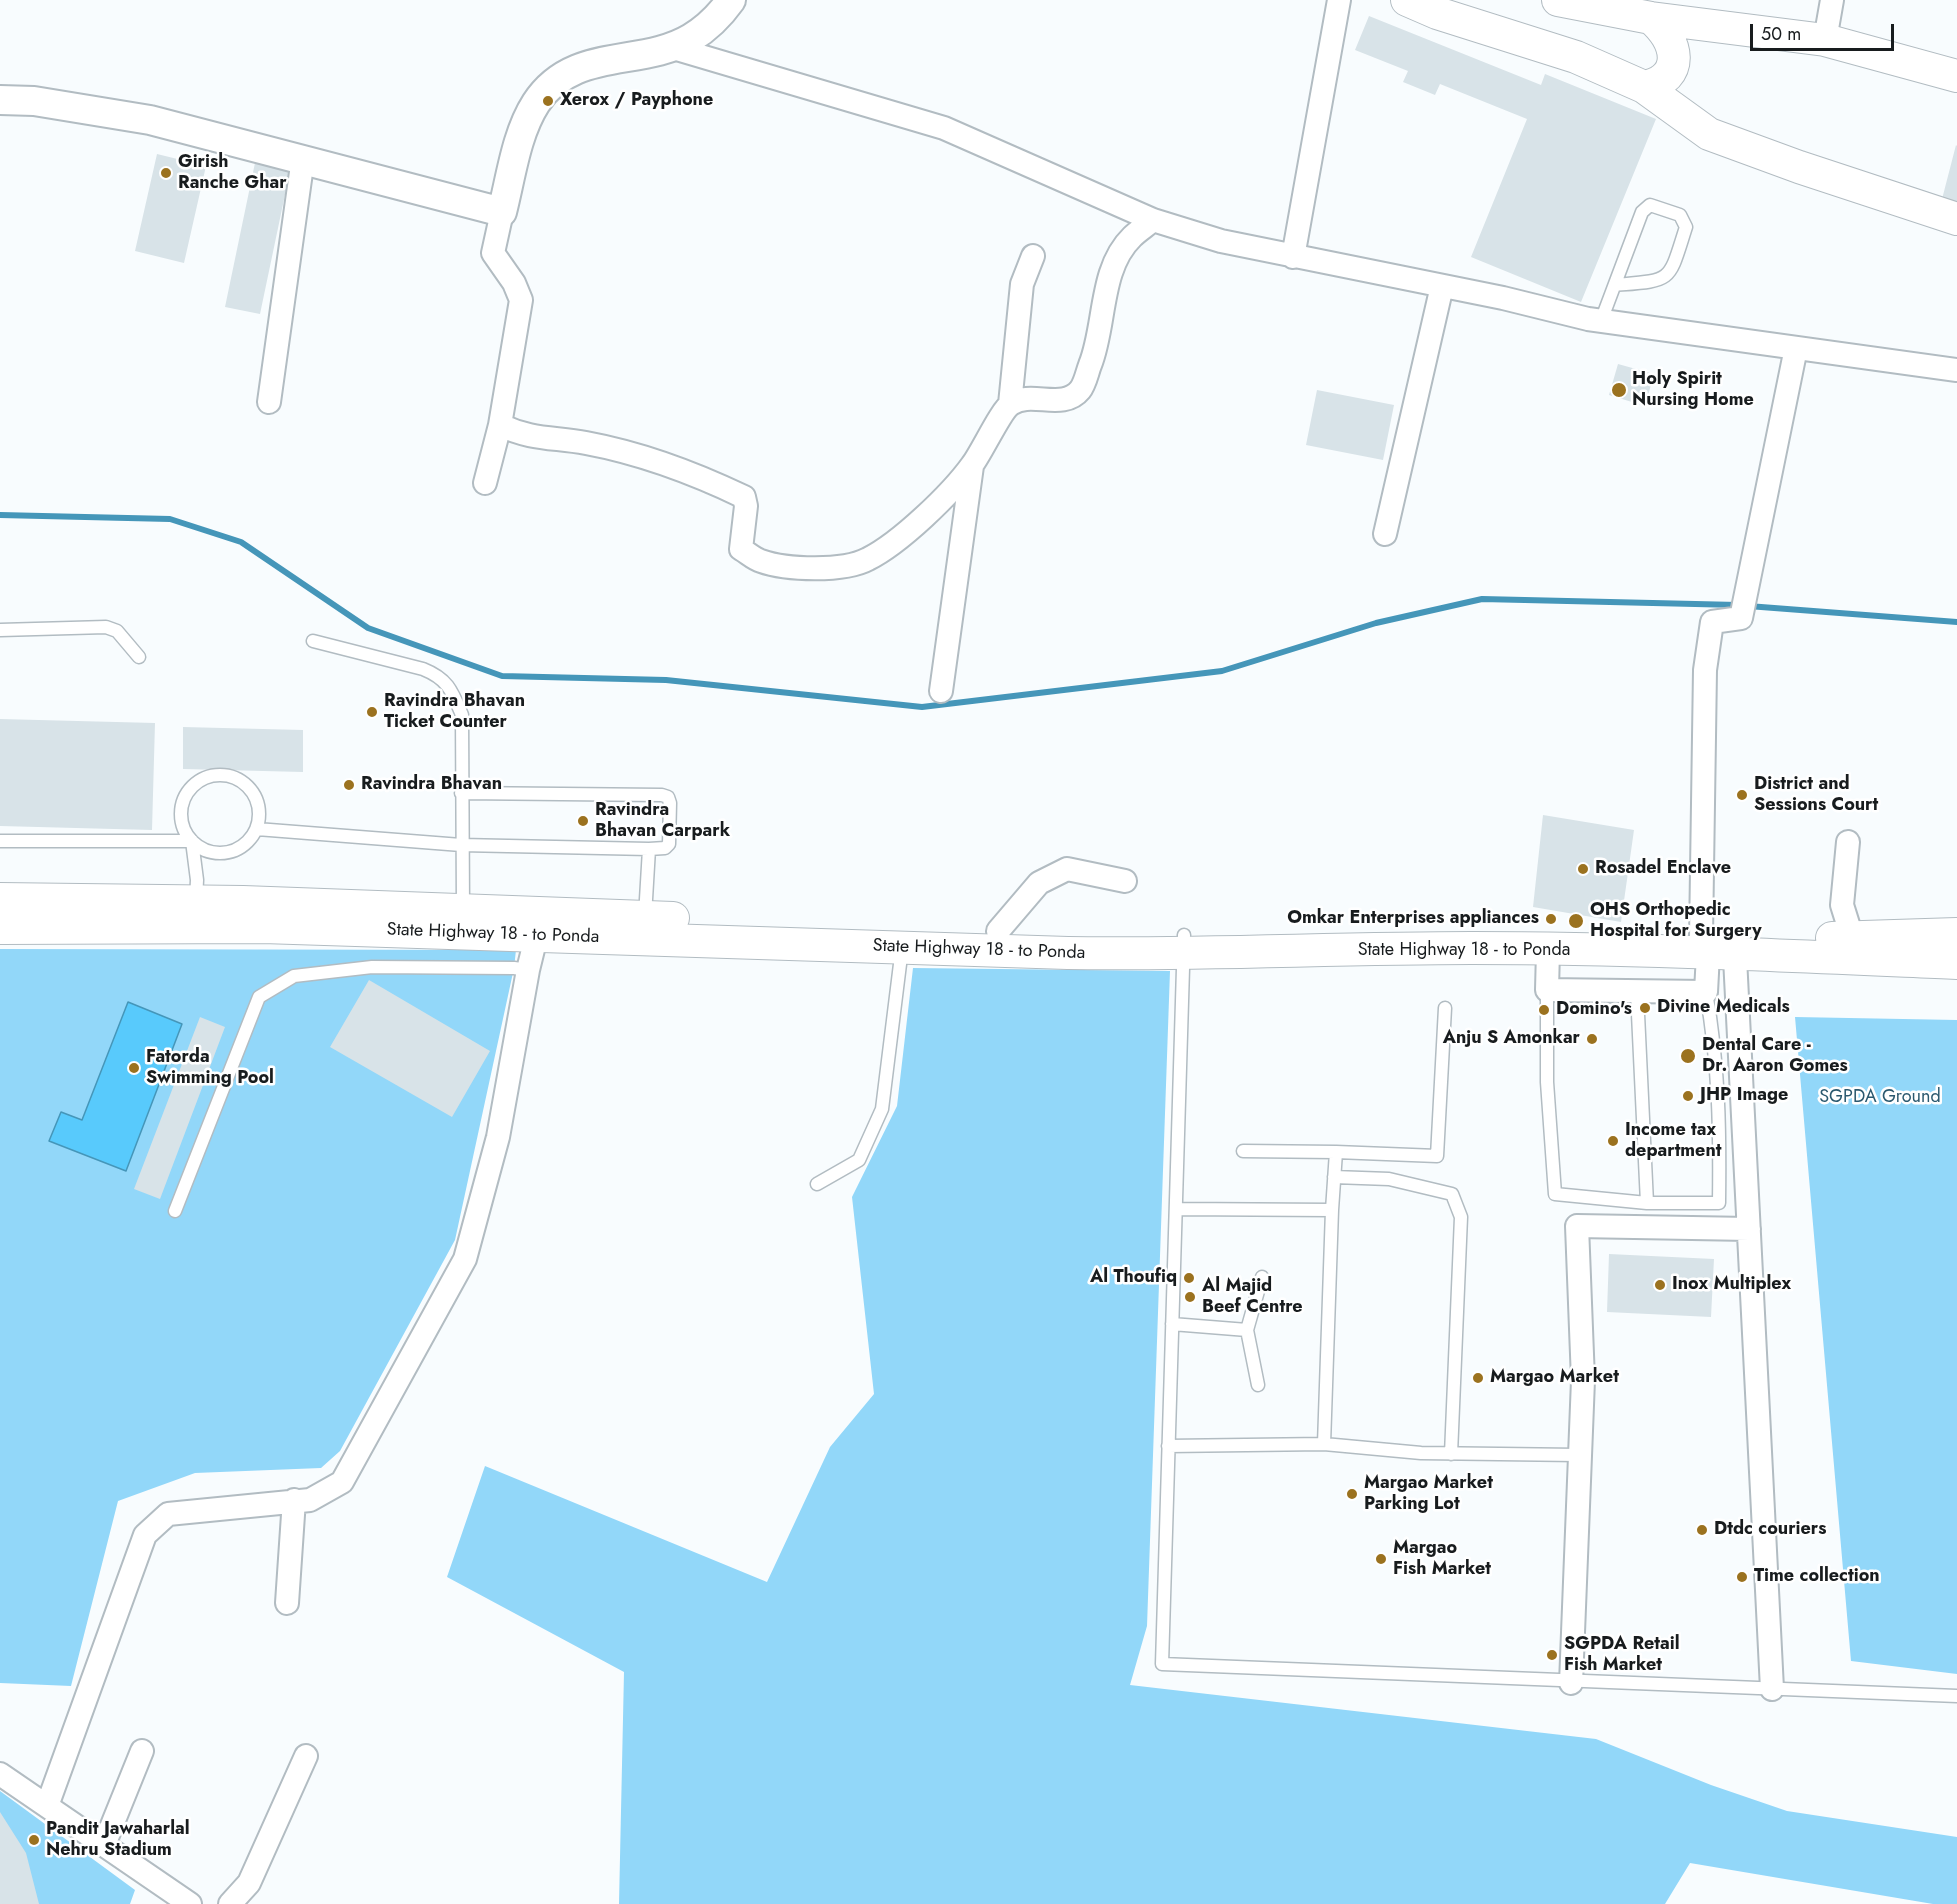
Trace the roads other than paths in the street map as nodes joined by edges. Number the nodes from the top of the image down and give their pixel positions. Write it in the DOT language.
graph roads {
  1 [pos="730,0"];
  2 [pos="1339,0"];
  3 [pos="1407,0"];
  4 [pos="1558,0"];
  5 [pos="1832,0"];
  6 [pos="1651,18"];
  7 [pos="1825,40"];
  8 [pos="670,47"];
  9 [pos="1957,76"];
  10 [pos="1644,87"];
  11 [pos="0,100"];
  12 [pos="303,158"];
  13 [pos="502,212"];
  14 [pos="1957,219"];
  15 [pos="1153,220"];
  16 [pos="1033,256"];
  17 [pos="1293,257"];
  18 [pos="1615,285"];
  19 [pos="1442,286"];
  20 [pos="1601,321"];
  21 [pos="1796,348"];
  22 [pos="1957,370"];
  23 [pos="269,402"];
  24 [pos="1010,404"];
  25 [pos="500,425"];
  26 [pos="972,466"];
  27 [pos="485,483"];
  28 [pos="1385,534"];
  29 [pos="0,630"];
  30 [pos="313,641"];
  31 [pos="139,657"];
  32 [pos="941,691"];
  33 [pos="461,793"];
  34 [pos="257,829"];
  35 [pos="0,841"];
  36 [pos="192,841"];
  37 [pos="1848,842"];
  38 [pos="460,845"];
  39 [pos="649,849"];
  40 [pos="1125,881"];
  41 [pos="0,899"];
  42 [pos="196,901"];
  43 [pos="463,909"];
  44 [pos="645,917"];
  45 [pos="539,924"];
  46 [pos="0,928"];
  47 [pos="998,931"];
  48 [pos="1957,934"];
  49 [pos="1852,937"];
  50 [pos="1184,944"];
  51 [pos="1720,946"];
  52 [pos="902,947"];
  53 [pos="1548,950"];
  54 [pos="1957,963"];
  55 [pos="528,970"];
  56 [pos="1547,990"];
  57 [pos="1706,992"];
  58 [pos="1637,993"];
  59 [pos="1444,1008"];
  60 [pos="1243,1151"];
  61 [pos="1336,1152"];
  62 [pos="1334,1177"];
  63 [pos="817,1184"];
  64 [pos="1647,1203"];
  65 [pos="1176,1209"];
  66 [pos="1332,1210"];
  67 [pos="175,1211"];
  68 [pos="1749,1229"];
  69 [pos="1262,1277"];
  70 [pos="1172,1324"];
  71 [pos="1246,1330"];
  72 [pos="1258,1385"];
  73 [pos="1324,1444"];
  74 [pos="1168,1446"];
  75 [pos="1450,1454"];
  76 [pos="1578,1455"];
  77 [pos="294,1500"];
  78 [pos="287,1603"];
  79 [pos="1571,1683"];
  80 [pos="1772,1689"];
  81 [pos="1957,1696"];
  82 [pos="142,1751"];
  83 [pos="306,1756"];
  84 [pos="0,1774"];
  85 [pos="47,1806"];
  86 [pos="104,1845"];
  87 [pos="190,1904"];
  88 [pos="230,1904"];
  1 -- 8 [label="street"];
  2 -- 17 [label="street"];
  3 -- 10 [label="main road"];
  4 -- 6 [label="main road"];
  5 -- 7 [label="street"];
  6 -- 7 [label="main road"];
  6 -- 10 [label="main road"];
  7 -- 9 [label="main road"];
  8 -- 13 [label="street"];
  8 -- 15 [label="street"];
  10 -- 14 [label="main road"];
  11 -- 12 [label="street"];
  12 -- 13 [label="street"];
  12 -- 23 [label="street"];
  13 -- 25 [label="street"];
  15 -- 17 [label="street"];
  15 -- 24 [label="street"];
  16 -- 24 [label="street"];
  17 -- 19 [label="street"];
  18 -- 18 [label="lane"];
  18 -- 20 [label="lane"];
  19 -- 20 [label="street"];
  19 -- 28 [label="street"];
  20 -- 21 [label="street"];
  21 -- 22 [label="street"];
  21 -- 51 [label="street"];
  24 -- 26 [label="street"];
  25 -- 26 [label="street"];
  25 -- 27 [label="street"];
  26 -- 32 [label="street"];
  29 -- 31 [label="lane"];
  30 -- 33 [label="lane"];
  33 -- 38 [label="lane"];
  33 -- 39 [label="lane"];
  34 -- 36 [label="lane"];
  34 -- 36 [label="lane"];
  34 -- 38 [label="lane"];
  35 -- 36 [label="lane"];
  36 -- 42 [label="lane"];
  37 -- 49 [label="street"];
  38 -- 39 [label="lane"];
  38 -- 43 [label="lane"];
  39 -- 44 [label="lane"];
  40 -- 47 [label="street"];
  41 -- 42 [label="main road, State Highway 18 - to Ponda"];
  42 -- 43 [label="main road, State Highway 18 - to Ponda"];
  43 -- 45 [label="main road, State Highway 18 - to Ponda"];
  44 -- 45 [label="main road, State Highway 18 - to Ponda"];
  44 -- 47 [label="main road, State Highway 18 - to Ponda"];
  45 -- 46 [label="main road, State Highway 18 - to Ponda"];
  45 -- 52 [label="main road, State Highway 18 - to Ponda"];
  45 -- 55 [label="street"];
  47 -- 50 [label="main road, State Highway 18 - to Ponda"];
  48 -- 49 [label="main road, State Highway 18 - to Ponda"];
  49 -- 51 [label="main road, State Highway 18 - to Ponda"];
  50 -- 51 [label="main road, State Highway 18 - to Ponda"];
  50 -- 52 [label="main road, State Highway 18 - to Ponda"];
  50 -- 53 [label="main road, State Highway 18 - to Ponda"];
  50 -- 65 [label="lane"];
  51 -- 53 [label="main road, State Highway 18 - to Ponda"];
  51 -- 54 [label="main road, State Highway 18 - to Ponda"];
  51 -- 57 [label="street"];
  51 -- 68 [label="street"];
  52 -- 63 [label="lane"];
  53 -- 56 [label="street"];
  55 -- 67 [label="lane"];
  55 -- 77 [label="street"];
  56 -- 58 [label="street"];
  56 -- 64 [label="lane"];
  57 -- 58 [label="street"];
  57 -- 64 [label="lane"];
  58 -- 64 [label="lane"];
  59 -- 61 [label="lane"];
  60 -- 61 [label="lane"];
  61 -- 62 [label="lane"];
  62 -- 66 [label="lane"];
  62 -- 75 [label="lane"];
  65 -- 66 [label="lane"];
  65 -- 70 [label="lane"];
  66 -- 73 [label="lane"];
  68 -- 76 [label="street"];
  68 -- 80 [label="street"];
  69 -- 71 [label="lane"];
  70 -- 71 [label="lane"];
  70 -- 74 [label="lane"];
  71 -- 72 [label="lane"];
  73 -- 74 [label="lane"];
  73 -- 75 [label="lane"];
  74 -- 79 [label="lane"];
  75 -- 76 [label="lane"];
  76 -- 79 [label="street"];
  77 -- 78 [label="street"];
  77 -- 85 [label="street"];
  79 -- 80 [label="lane"];
  80 -- 81 [label="lane"];
  82 -- 86 [label="street"];
  83 -- 88 [label="street"];
  84 -- 85 [label="street"];
  85 -- 86 [label="street"];
  86 -- 87 [label="street"];
}
